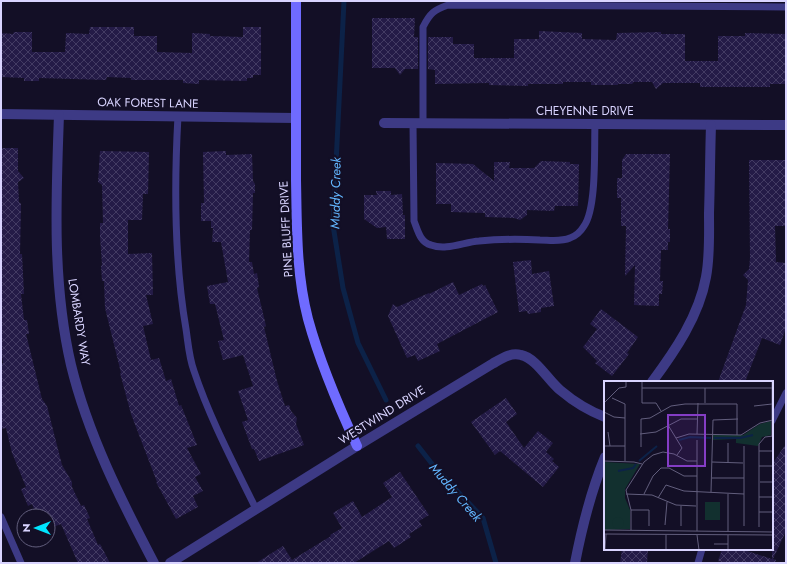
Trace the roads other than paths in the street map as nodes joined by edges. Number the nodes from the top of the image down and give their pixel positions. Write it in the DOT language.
graph roads {
  1 [pos="296,1"];
  2 [pos="786,7"];
  3 [pos="1,114"];
  4 [pos="59,115"];
  5 [pos="178,116"];
  6 [pos="296,118"];
  7 [pos="384,123"];
  8 [pos="418,123"];
  9 [pos="595,124"];
  10 [pos="711,125"];
  11 [pos="786,125"];
  12 [pos="653,381"];
  13 [pos="786,393"];
  14 [pos="604,416"];
  15 [pos="773,419"];
  16 [pos="357,446"];
  17 [pos="604,460"];
  18 [pos="256,509"];
  19 [pos="1,517"];
  20 [pos="702,550"];
  21 [pos="21,563"];
  22 [pos="154,563"];
  23 [pos="170,563"];
  24 [pos="575,563"];
  25 [pos="698,563"];
  1 -- 6 [label="street, PINE BLUFF DRIVE"];
  2 -- 8 [label="lane"];
  3 -- 4 [label="street, OAK FOREST LANE"];
  4 -- 5 [label="street, OAK FOREST LANE"];
  4 -- 22 [label="street, LOMBARDY WAY"];
  5 -- 6 [label="street, OAK FOREST LANE"];
  5 -- 18 [label="lane"];
  6 -- 16 [label="street, PINE BLUFF DRIVE"];
  7 -- 8 [label="street, CHEYENNE DRIVE"];
  8 -- 9 [label="street, CHEYENNE DRIVE"];
  8 -- 9 [label="lane"];
  9 -- 10 [label="street, CHEYENNE DRIVE"];
  10 -- 11 [label="street, CHEYENNE DRIVE"];
  10 -- 12 [label="street"];
  13 -- 15 [label="lane"];
  14 -- 16 [label="street, WESTWIND DRIVE"];
  16 -- 18 [label="street, WESTWIND DRIVE"];
  17 -- 24 [label="street"];
  18 -- 23 [label="street, WESTWIND DRIVE"];
  19 -- 21 [label="lane"];
  20 -- 25 [label="lane"];
}
